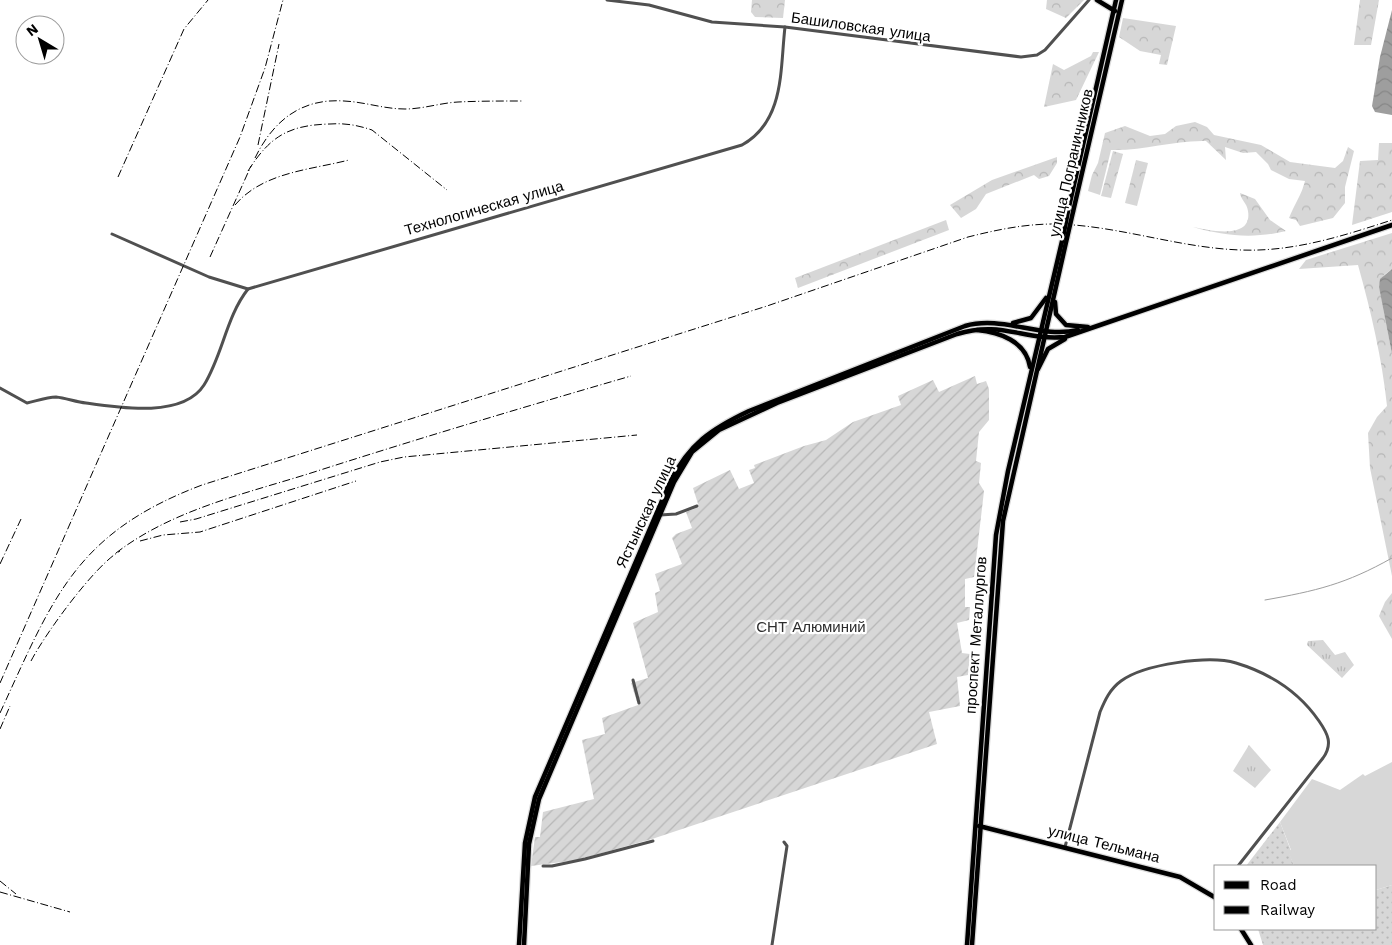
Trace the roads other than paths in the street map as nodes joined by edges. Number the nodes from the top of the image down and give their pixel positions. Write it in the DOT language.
graph roads {
  1 [pos="607,0"];
  2 [pos="1089,0"];
  3 [pos="1097,0"];
  4 [pos="1109,0"];
  5 [pos="1118,2"];
  6 [pos="1116,11"];
  7 [pos="785,28"];
  8 [pos="1392,225"];
  9 [pos="112,234"];
  10 [pos="1065,238"];
  11 [pos="248,289"];
  12 [pos="1050,290"];
  13 [pos="1054,295"];
  14 [pos="1004,323"];
  15 [pos="1092,327"];
  16 [pos="968,331"];
  17 [pos="1043,331"];
  18 [pos="1041,337"];
  19 [pos="1033,373"];
  20 [pos="0,388"];
  21 [pos="697,506"];
  22 [pos="660,515"];
  23 [pos="633,680"];
  24 [pos="639,703"];
  25 [pos="978,826"];
  26 [pos="652,841"];
  27 [pos="784,842"];
  28 [pos="1066,847"];
  29 [pos="1239,865"];
  30 [pos="543,866"];
  31 [pos="1214,895"];
  32 [pos="1242,930"];
  33 [pos="519,945"];
  34 [pos="524,945"];
  35 [pos="772,945"];
  36 [pos="967,945"];
  37 [pos="972,945"];
  38 [pos="1251,945"];
  1 -- 7 [label="street, Башиловская улица"];
  2 -- 7 [label="street, Башиловская улица"];
  3 -- 6 [label="main road"];
  4 -- 5 [label="main road"];
  5 -- 6 [label="main road, улица Пограничников"];
  6 -- 10 [label="main road, улица Пограничников, bridge"];
  7 -- 11 [label="street, Технологическая улица"];
  8 -- 15 [label="main road"];
  9 -- 11 [label="street"];
  10 -- 12 [label="main road, улица Пограничников"];
  10 -- 13 [label="main road, улица Пограничников"];
  11 -- 20 [label="street"];
  12 -- 14 [label="main road"];
  12 -- 17 [label="main road, улица Пограничников"];
  13 -- 15 [label="main road"];
  13 -- 17 [label="main road, улица Пограничников"];
  14 -- 17 [label="main road, Ястынская улица"];
  14 -- 33 [label="main road, Ястынская улица"];
  15 -- 17 [label="main road, Ястынская улица"];
  15 -- 18 [label="main road, Ястынская улица"];
  15 -- 19 [label="main road"];
  16 -- 18 [label="main road, Ястынская улица"];
  16 -- 19 [label="main road"];
  16 -- 22 [label="main road, Ястынская улица"];
  17 -- 18 [label="main road, проспект Металлургов"];
  18 -- 19 [label="main road, проспект Металлургов"];
  19 -- 25 [label="main road, проспект Металлургов"];
  21 -- 22 [label="street"];
  22 -- 34 [label="main road, Ястынская улица"];
  23 -- 24 [label="street"];
  25 -- 28 [label="main road, улица Тельмана"];
  25 -- 36 [label="main road, проспект Металлургов"];
  25 -- 37 [label="main road, проспект Металлургов"];
  26 -- 30 [label="street"];
  27 -- 35 [label="street"];
  28 -- 29 [label="street"];
  28 -- 31 [label="main road, улица Тельмана"];
  32 -- 38 [label="main road"];
}
